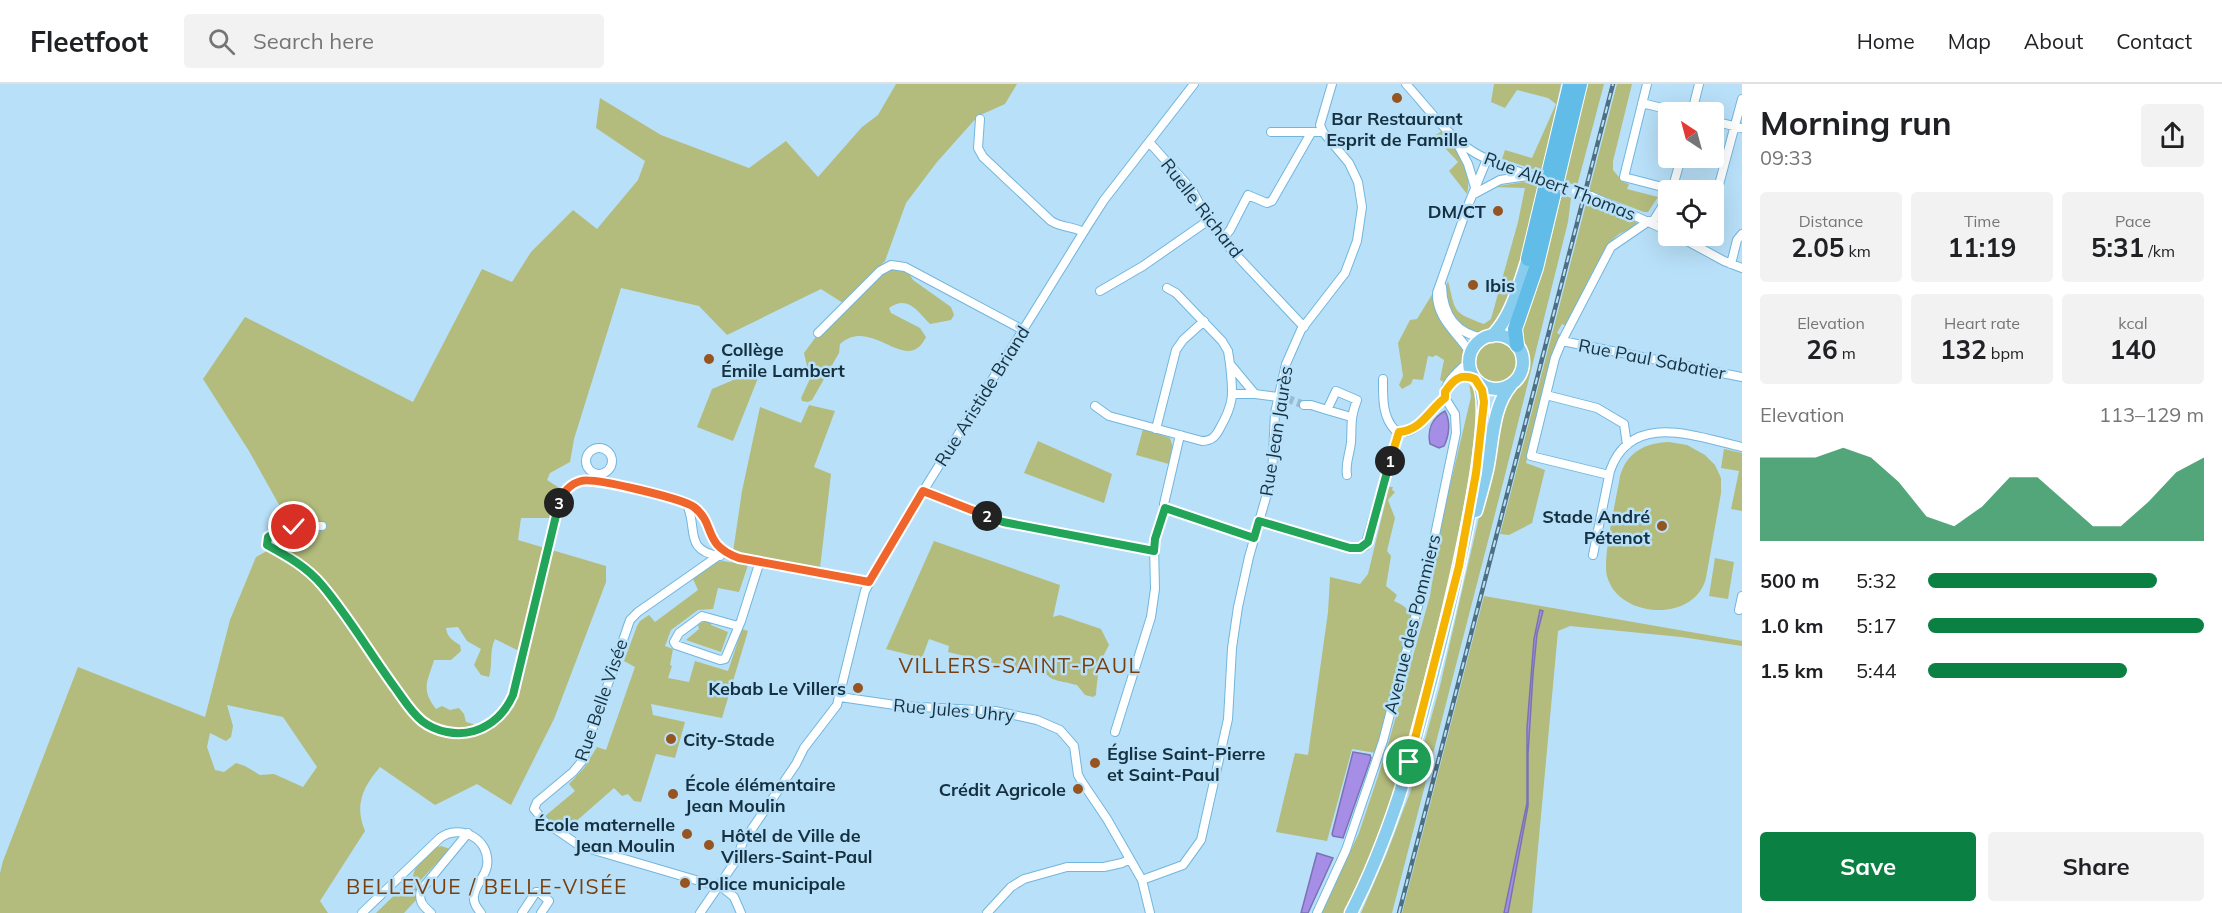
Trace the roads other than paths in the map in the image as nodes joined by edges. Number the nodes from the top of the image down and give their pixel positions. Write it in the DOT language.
graph roads {
  1 [pos="1194,84"];
  2 [pos="1332,84"];
  3 [pos="1406,84"];
  4 [pos="1570,84"];
  5 [pos="1580,84"];
  6 [pos="1647,84"];
  7 [pos="1700,84"];
  8 [pos="1742,99"];
  9 [pos="1695,102"];
  10 [pos="1642,103"];
  11 [pos="1658,107"];
  12 [pos="980,119"];
  13 [pos="1738,127"];
  14 [pos="1271,132"];
  15 [pos="1323,132"];
  16 [pos="1311,133"];
  17 [pos="1452,135"];
  18 [pos="1149,142"];
  19 [pos="1487,159"];
  20 [pos="1528,176"];
  21 [pos="1721,180"];
  22 [pos="1658,186"];
  23 [pos="1474,191"];
  24 [pos="1658,212"];
  25 [pos="1209,220"];
  26 [pos="1651,222"];
  27 [pos="1658,226"];
  28 [pos="1083,232"];
  29 [pos="1742,234"];
  30 [pos="1222,240"];
  31 [pos="1697,246"];
  32 [pos="1528,259"];
  33 [pos="1731,264"];
  34 [pos="1742,268"];
  35 [pos="1442,282"];
  36 [pos="1167,288"];
  37 [pos="1100,291"];
  38 [pos="1204,321"];
  39 [pos="1304,327"];
  40 [pos="1023,330"];
  41 [pos="818,333"];
  42 [pos="1488,337"];
  43 [pos="1562,341"];
  44 [pos="1517,345"];
  45 [pos="1470,357"];
  46 [pos="1230,364"];
  47 [pos="1742,377"];
  48 [pos="1383,379"];
  49 [pos="1477,380"];
  50 [pos="1511,385"];
  51 [pos="1233,394"];
  52 [pos="1255,394"];
  53 [pos="1445,394"];
  54 [pos="1546,395"];
  55 [pos="1282,397"];
  56 [pos="1304,405"];
  57 [pos="1095,406"];
  58 [pos="1327,410"];
  59 [pos="1351,417"];
  60 [pos="1156,429"];
  61 [pos="1399,432"];
  62 [pos="1180,435"];
  63 [pos="1627,445"];
  64 [pos="1742,447"];
  65 [pos="1347,475"];
  66 [pos="1609,475"];
  67 [pos="923,491"];
  68 [pos="686,503"];
  69 [pos="1165,508"];
  70 [pos="703,518"];
  71 [pos="1259,521"];
  72 [pos="322,526"];
  73 [pos="692,531"];
  74 [pos="1254,538"];
  75 [pos="1154,551"];
  76 [pos="1593,555"];
  77 [pos="718,556"];
  78 [pos="739,558"];
  79 [pos="760,561"];
  80 [pos="1459,566"];
  81 [pos="869,582"];
  82 [pos="1742,596"];
  83 [pos="1739,610"];
  84 [pos="738,626"];
  85 [pos="840,697"];
  86 [pos="1115,732"];
  87 [pos="468,833"];
  88 [pos="1130,859"];
  89 [pos="1142,880"];
  90 [pos="719,886"];
  91 [pos="362,913"];
  92 [pos="431,913"];
  93 [pos="481,913"];
  94 [pos="522,913"];
  95 [pos="541,913"];
  96 [pos="700,913"];
  97 [pos="741,913"];
  98 [pos="987,913"];
  99 [pos="1150,913"];
  100 [pos="1317,913"];
  101 [pos="1351,913"];
  1 -- 18 [label="street, Rue Aristide Briand"];
  2 -- 15 [label="street"];
  3 -- 17 [label="street, Rue Albert Thomas"];
  4 -- 32 [label="highway"];
  5 -- 44 [label="highway"];
  6 -- 10 [label="street"];
  7 -- 9 [label="street"];
  8 -- 13 [label="street"];
  10 -- 11 [label="street"];
  10 -- 22 [label="street"];
  12 -- 28 [label="street"];
  13 -- 21 [label="street"];
  14 -- 16 [label="street"];
  15 -- 16 [label="street"];
  15 -- 39 [label="street, Rue Jean Jaurès"];
  16 -- 30 [label="street"];
  17 -- 19 [label="street, Rue Albert Thomas"];
  17 -- 23 [label="street"];
  18 -- 25 [label="street, Ruelle Richard"];
  18 -- 28 [label="street, Rue Aristide Briand"];
  19 -- 20 [label="street, Rue Albert Thomas"];
  19 -- 23 [label="street"];
  20 -- 23 [label="street"];
  20 -- 26 [label="street, Rue Albert Thomas, bridge"];
  23 -- 35 [label="street"];
  24 -- 26 [label="street"];
  25 -- 30 [label="street, Ruelle Richard"];
  25 -- 37 [label="street"];
  26 -- 27 [label="street, Rue Albert Thomas"];
  26 -- 43 [label="street"];
  28 -- 40 [label="street, Rue Aristide Briand"];
  29 -- 33 [label="street"];
  30 -- 39 [label="street, Ruelle Richard"];
  31 -- 33 [label="street"];
  32 -- 42 [label="main road"];
  33 -- 34 [label="street"];
  35 -- 42 [label="street"];
  35 -- 45 [label="street"];
  36 -- 38 [label="street"];
  38 -- 46 [label="street"];
  38 -- 60 [label="street"];
  39 -- 55 [label="street, Rue Jean Jaurès"];
  40 -- 41 [label="street"];
  40 -- 67 [label="street, Rue Aristide Briand"];
  42 -- 44 [label="main road"];
  42 -- 45 [label="main road"];
  43 -- 47 [label="street, Rue Paul Sabatier"];
  43 -- 54 [label="street"];
  44 -- 50 [label="main road"];
  45 -- 49 [label="main road"];
  45 -- 53 [label="street"];
  46 -- 51 [label="street"];
  46 -- 52 [label="street"];
  48 -- 61 [label="street"];
  49 -- 50 [label="main road"];
  49 -- 53 [label="street"];
  49 -- 80 [label="main road"];
  50 -- 80 [label="main road"];
  51 -- 52 [label="street"];
  51 -- 62 [label="street"];
  52 -- 55 [label="street"];
  53 -- 61 [label="street"];
  53 -- 100 [label="street, Avenue des Pommiers"];
  54 -- 63 [label="street"];
  54 -- 66 [label="street"];
  55 -- 71 [label="street, Rue Jean Jaurès"];
  56 -- 58 [label="street"];
  57 -- 60 [label="street"];
  58 -- 59 [label="street"];
  58 -- 59 [label="street"];
  59 -- 65 [label="street"];
  60 -- 62 [label="street"];
  61 -- 71 [label="street"];
  62 -- 69 [label="street"];
  63 -- 64 [label="street"];
  63 -- 66 [label="street"];
  66 -- 76 [label="street"];
  67 -- 75 [label="street"];
  67 -- 81 [label="street, Rue Aristide Briand"];
  68 -- 70 [label="street"];
  68 -- 72 [label="street"];
  68 -- 73 [label="street"];
  69 -- 74 [label="street"];
  69 -- 75 [label="street"];
  70 -- 73 [label="street"];
  70 -- 78 [label="street"];
  71 -- 74 [label="street, Rue Jean Jaurès"];
  73 -- 77 [label="street"];
  74 -- 89 [label="street, Rue Jean Jaurès"];
  75 -- 86 [label="street"];
  77 -- 78 [label="street"];
  77 -- 90 [label="street, Rue Belle Visée"];
  78 -- 79 [label="street"];
  79 -- 81 [label="street"];
  79 -- 84 [label="street"];
  80 -- 101 [label="main road"];
  81 -- 85 [label="street, Rue Aristide Briand"];
  82 -- 83 [label="street"];
  84 -- 84 [label="street"];
  85 -- 88 [label="street, Rue Jules Uhry"];
  85 -- 90 [label="street, Rue Aristide Briand"];
  87 -- 91 [label="street"];
  87 -- 92 [label="street"];
  87 -- 93 [label="street"];
  88 -- 89 [label="street, Rue Jules Uhry"];
  88 -- 98 [label="street"];
  89 -- 99 [label="street, Rue Jules Uhry"];
  90 -- 96 [label="street, Rue Aristide Briand"];
  90 -- 97 [label="street"];
  94 -- 95 [label="street"];
}
